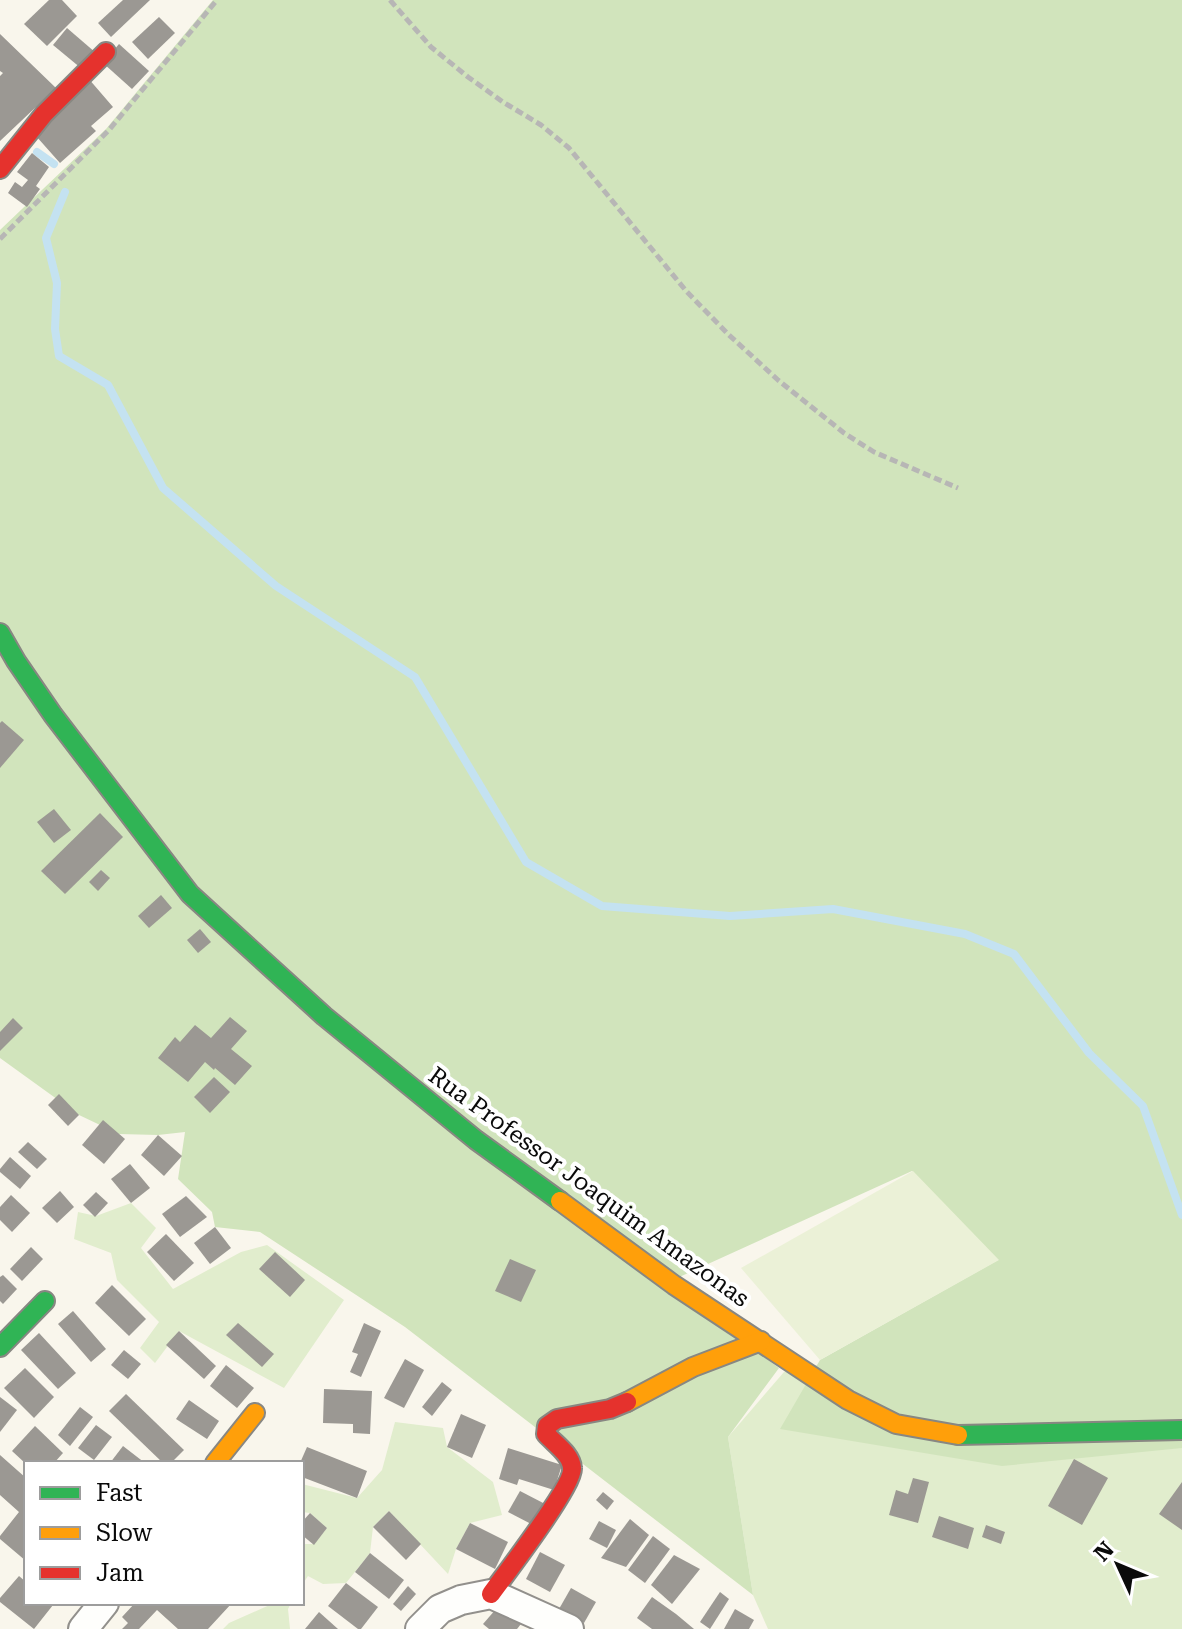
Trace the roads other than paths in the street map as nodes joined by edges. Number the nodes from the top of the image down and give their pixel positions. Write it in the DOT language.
graph roads {
  1 [pos="106,52"];
  2 [pos="0,169"];
  3 [pos="0,633"];
  4 [pos="45,1301"];
  5 [pos="761,1341"];
  6 [pos="0,1347"];
  7 [pos="255,1413"];
  8 [pos="1182,1430"];
  9 [pos="217,1461"];
  10 [pos="491,1594"];
  11 [pos="102,1605"];
  12 [pos="83,1629"];
  13 [pos="420,1629"];
  14 [pos="569,1629"];
  1 -- 2 [label="street"];
  3 -- 5 [label="street, Rua Professor Joaquim Amazonas"];
  4 -- 6 [label="street"];
  5 -- 8 [label="street, Rua Professor Joaquim Amazonas"];
  5 -- 10 [label="street"];
  7 -- 9 [label="street"];
  10 -- 13 [label="street"];
  10 -- 14 [label="street"];
  11 -- 12 [label="street"];
}
